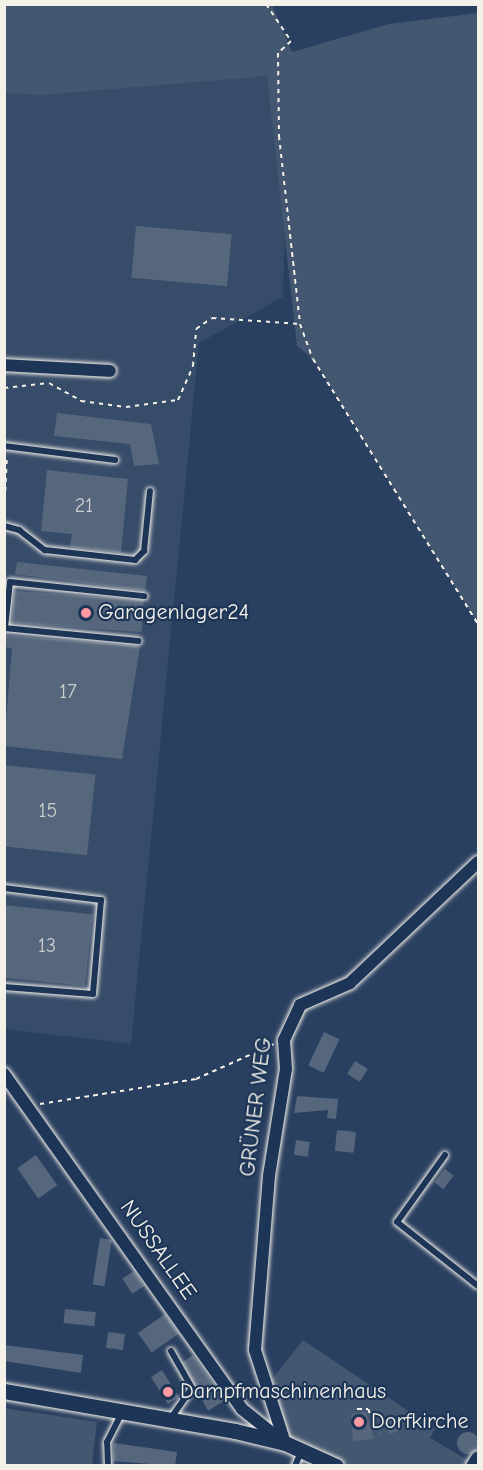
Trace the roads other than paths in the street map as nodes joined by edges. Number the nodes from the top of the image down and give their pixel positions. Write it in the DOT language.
graph roads {
  1 [pos="4,365"];
  2 [pos="110,371"];
  3 [pos="5,446"];
  4 [pos="115,460"];
  5 [pos="150,491"];
  6 [pos="4,526"];
  7 [pos="144,596"];
  8 [pos="5,628"];
  9 [pos="138,641"];
  10 [pos="478,862"];
  11 [pos="4,888"];
  12 [pos="4,987"];
  13 [pos="4,1074"];
  14 [pos="445,1155"];
  15 [pos="478,1286"];
  16 [pos="171,1351"];
  17 [pos="4,1391"];
  18 [pos="123,1411"];
  19 [pos="171,1419"];
  20 [pos="285,1443"];
  21 [pos="302,1450"];
  22 [pos="478,1458"];
  23 [pos="108,1466"];
  24 [pos="295,1466"];
  25 [pos="336,1466"];
  26 [pos="472,1466"];
  1 -- 2 [label="street"];
  3 -- 4 [label="lane"];
  5 -- 6 [label="lane"];
  7 -- 8 [label="lane"];
  8 -- 9 [label="lane"];
  10 -- 20 [label="street, GRÜNER WEG"];
  11 -- 12 [label="lane"];
  13 -- 20 [label="street, NUSSALLEE"];
  14 -- 15 [label="lane"];
  16 -- 19 [label="lane"];
  17 -- 18 [label="street"];
  18 -- 19 [label="street"];
  18 -- 23 [label="lane"];
  19 -- 20 [label="street"];
  20 -- 21 [label="street"];
  21 -- 24 [label="lane"];
  21 -- 25 [label="street"];
  22 -- 26 [label="street"];
}
